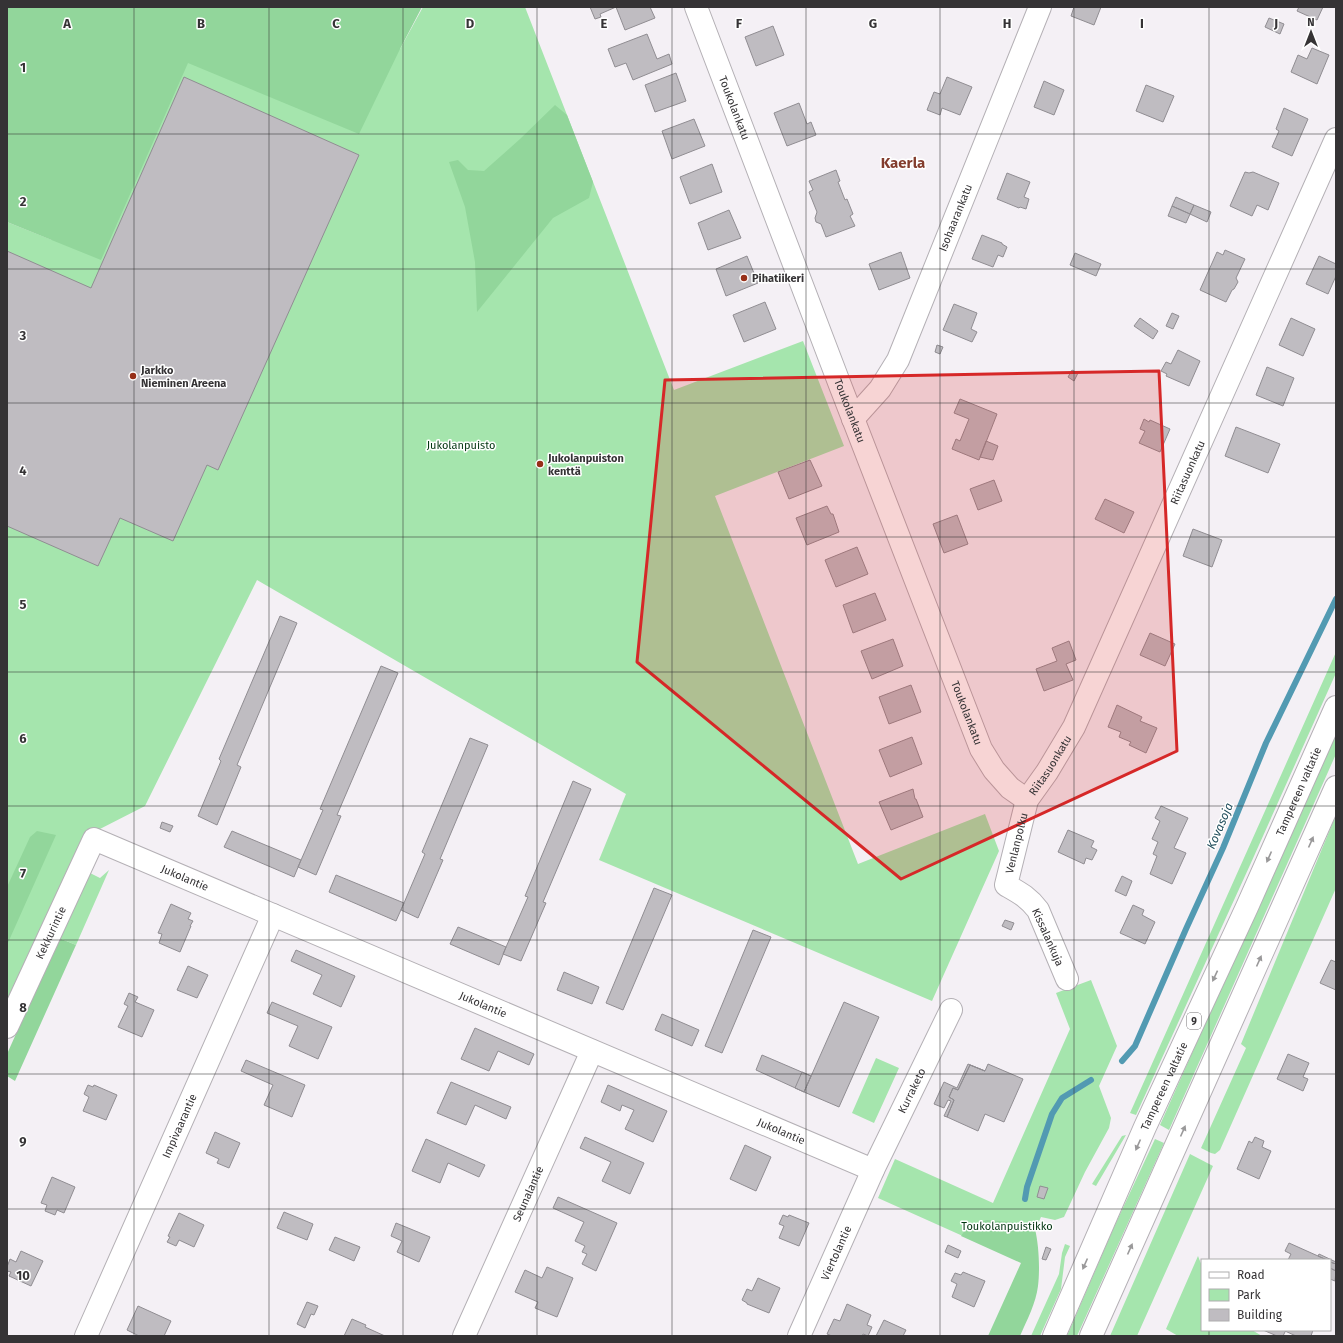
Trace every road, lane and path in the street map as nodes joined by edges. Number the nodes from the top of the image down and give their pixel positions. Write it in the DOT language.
graph roads {
  1 [pos="696,7"];
  2 [pos="1040,7"];
  3 [pos="1336,139"];
  4 [pos="853,419"];
  5 [pos="1336,707"];
  6 [pos="1336,787"];
  7 [pos="1027,800"];
  8 [pos="94,839"];
  9 [pos="1006,885"];
  10 [pos="273,915"];
  11 [pos="1067,979"];
  12 [pos="951,1010"];
  13 [pos="7,1027"];
  14 [pos="592,1050"];
  15 [pos="873,1170"];
  16 [pos="86,1336"];
  17 [pos="464,1336"];
  18 [pos="799,1336"];
  19 [pos="1054,1336"];
  20 [pos="1091,1336"];
  1 -- 4 [label="main road, Toukolankatu"];
  2 -- 4 [label="main road, Isohaarankatu"];
  3 -- 7 [label="main road, Riitasuonkatu"];
  4 -- 7 [label="main road, Toukolankatu"];
  5 -- 19 [label="main road, Tampereen valtatie / 9, one-way"];
  20 -- 6 [label="main road, one-way"];
  7 -- 9 [label="main road, Venlanpolku"];
  8 -- 10 [label="main road, Jukolantie"];
  8 -- 13 [label="main road, Kekkurintie"];
  9 -- 11 [label="main road, Kissalankuja"];
  10 -- 14 [label="main road, Jukolantie"];
  10 -- 16 [label="main road, Impivaarantie"];
  12 -- 15 [label="main road, Kurraketo"];
  14 -- 15 [label="main road, Jukolantie"];
  14 -- 17 [label="main road, Seunalantie"];
  15 -- 18 [label="main road, Viertolantie"];
}
